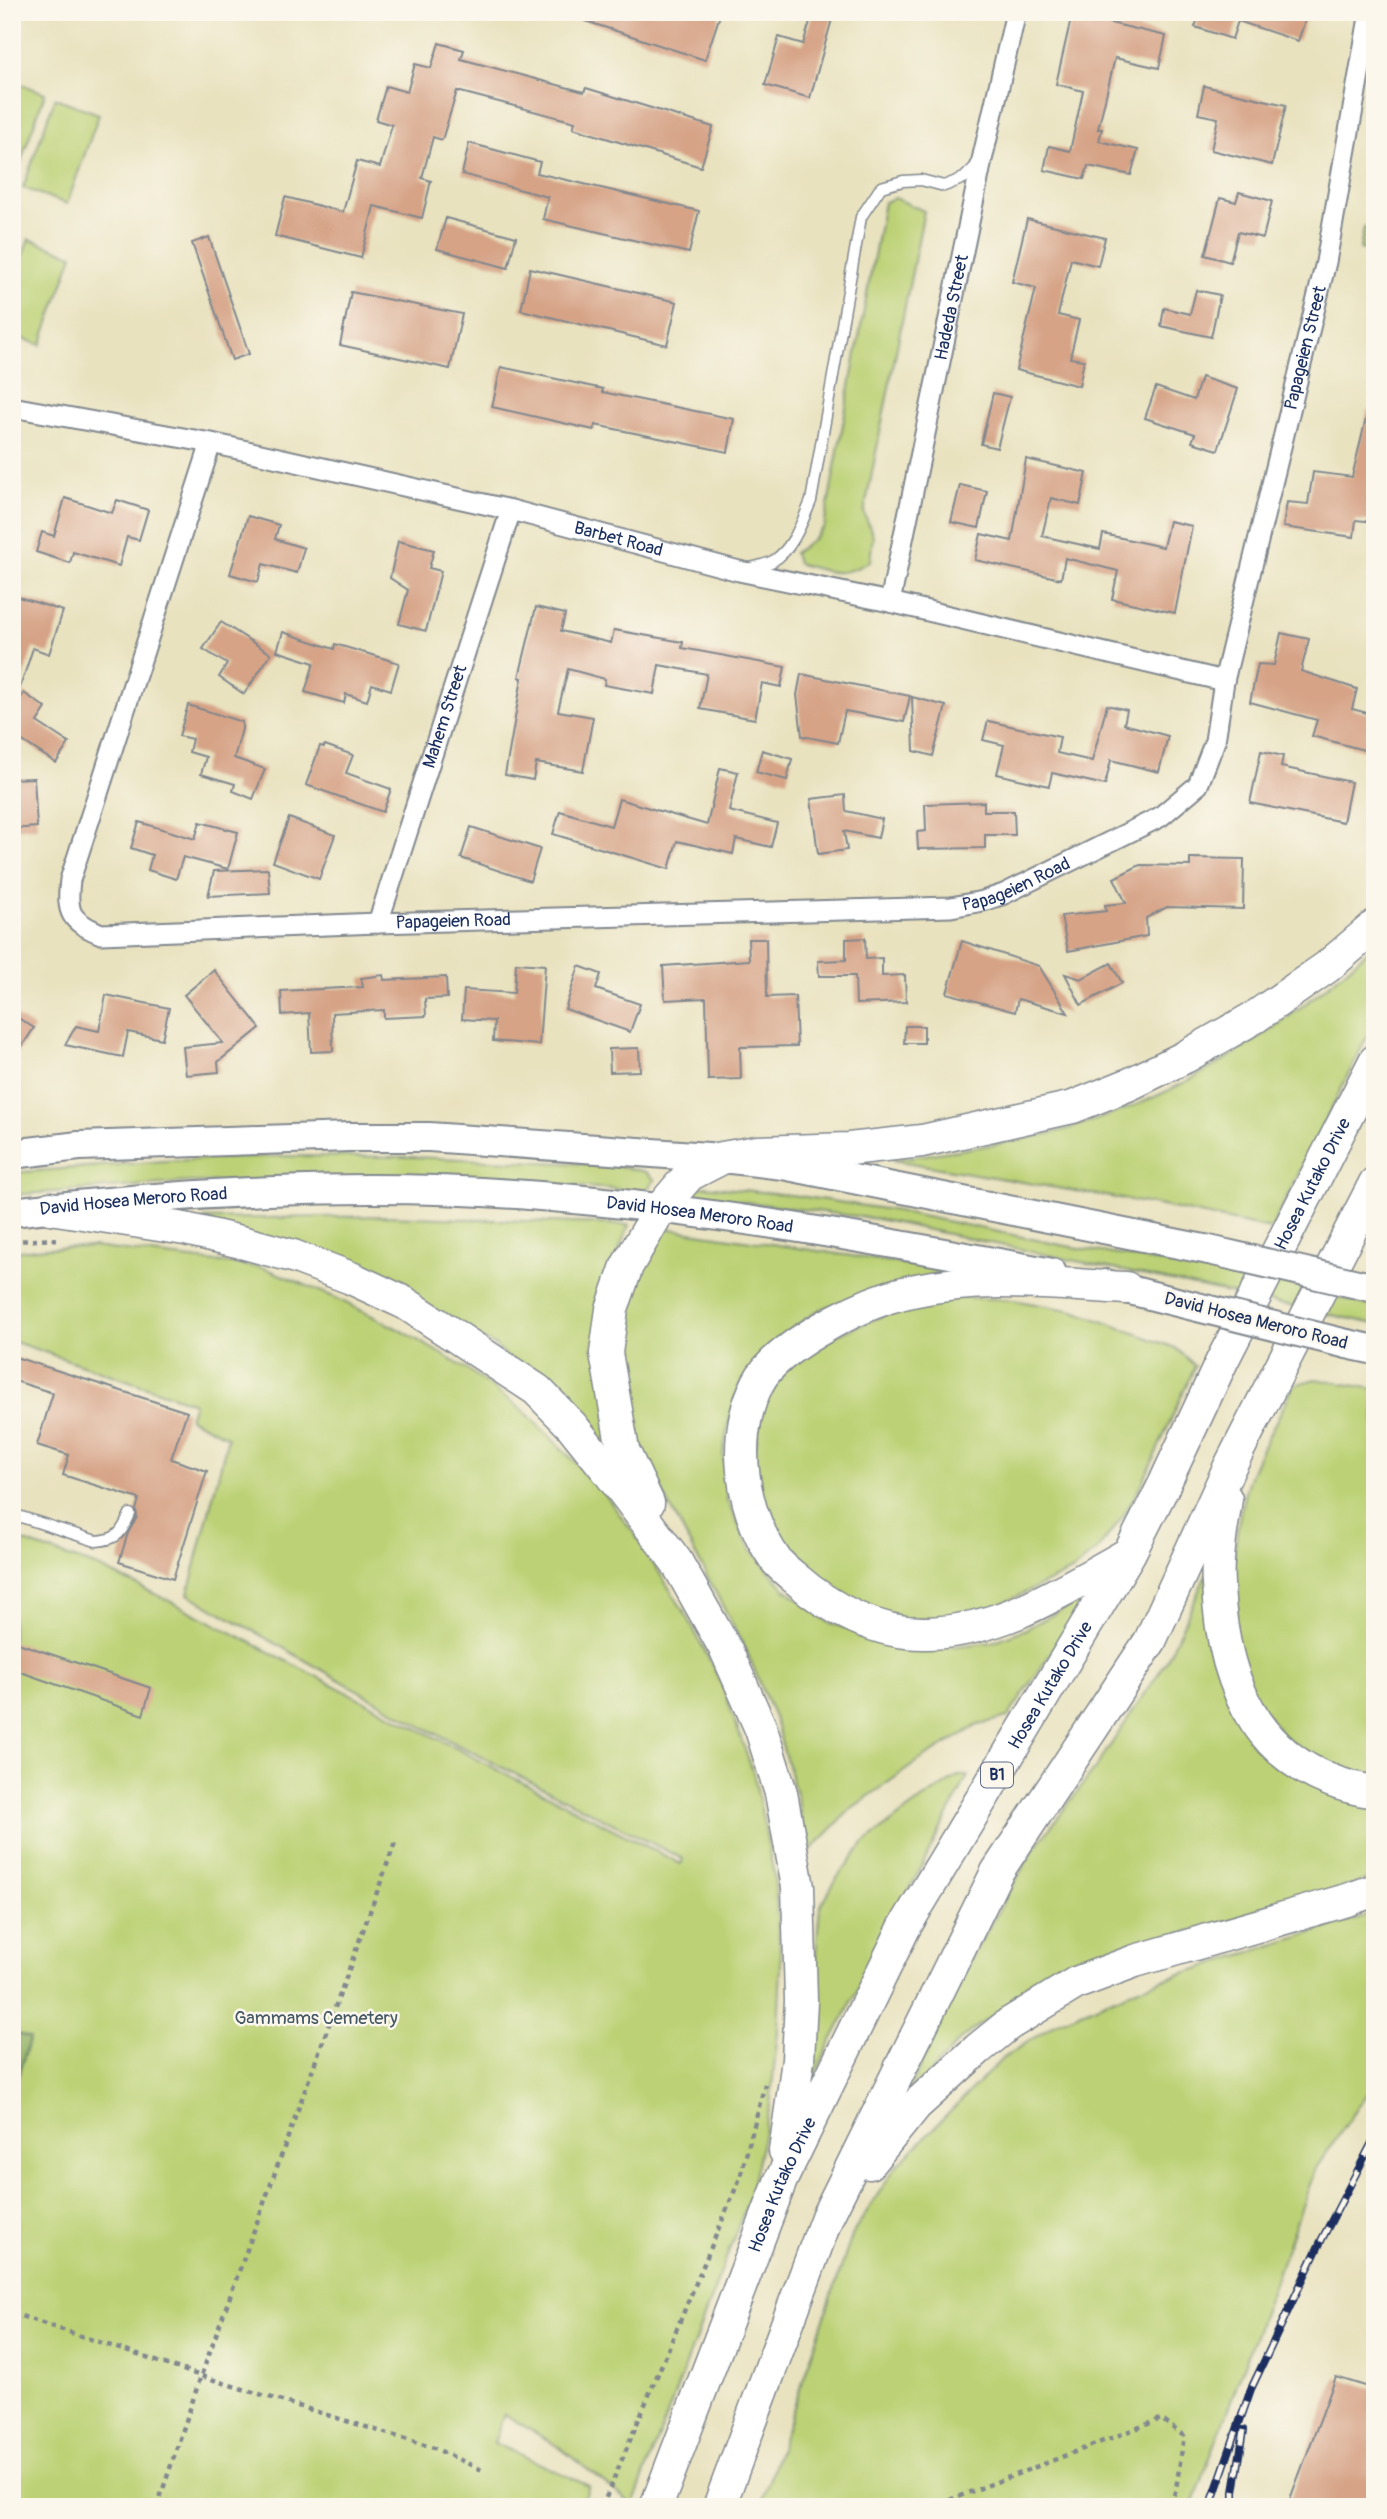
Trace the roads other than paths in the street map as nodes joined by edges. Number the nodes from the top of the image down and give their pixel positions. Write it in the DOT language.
graph roads {
  1 [pos="1016,12"];
  2 [pos="1370,12"];
  3 [pos="982,160"];
  4 [pos="12,407"];
  5 [pos="211,443"];
  6 [pos="511,510"];
  7 [pos="739,571"];
  8 [pos="890,602"];
  9 [pos="1224,681"];
  10 [pos="378,923"];
  11 [pos="1375,926"];
  12 [pos="1375,1061"];
  13 [pos="12,1154"];
  14 [pos="722,1158"];
  15 [pos="1375,1183"];
  16 [pos="50,1208"];
  17 [pos="660,1209"];
  18 [pos="12,1212"];
  19 [pos="1126,1288"];
  20 [pos="1375,1288"];
  21 [pos="1375,1350"];
  22 [pos="1230,1466"];
  23 [pos="12,1514"];
  24 [pos="130,1514"];
  25 [pos="1129,1554"];
  26 [pos="676,1561"];
  27 [pos="1375,1792"];
  28 [pos="1375,1889"];
  29 [pos="781,2180"];
  30 [pos="827,2217"];
  31 [pos="656,2507"];
  32 [pos="719,2507"];
  1 -- 3 [label="street, Hadeda Street"];
  2 -- 9 [label="street, Papageien Street"];
  3 -- 7 [label="lane"];
  3 -- 8 [label="street, Hadeda Street"];
  4 -- 5 [label="street, Barbet Road"];
  5 -- 6 [label="street, Barbet Road"];
  5 -- 10 [label="street, Papageien Road"];
  6 -- 7 [label="street, Barbet Road"];
  6 -- 10 [label="street, Mahem Street"];
  7 -- 8 [label="street, Barbet Road"];
  8 -- 9 [label="street, Barbet Road"];
  9 -- 10 [label="street, Papageien Road"];
  11 -- 14 [label="main road"];
  12 -- 25 [label="main road, Hosea Kutako Drive / B1"];
  13 -- 14 [label="main road"];
  14 -- 17 [label="main road"];
  14 -- 20 [label="main road, bridge"];
  15 -- 22 [label="main road"];
  16 -- 17 [label="main road, David Hosea Meroro Road"];
  16 -- 18 [label="main road, David Hosea Meroro Road"];
  16 -- 26 [label="main road"];
  17 -- 19 [label="main road, David Hosea Meroro Road"];
  17 -- 26 [label="main road"];
  19 -- 21 [label="main road, David Hosea Meroro Road, bridge"];
  19 -- 25 [label="main road"];
  22 -- 27 [label="main road"];
  22 -- 30 [label="main road"];
  23 -- 24 [label="lane"];
  25 -- 29 [label="main road, Hosea Kutako Drive / B1"];
  26 -- 29 [label="main road"];
  28 -- 30 [label="main road"];
  29 -- 31 [label="main road, Hosea Kutako Drive / B1"];
  30 -- 32 [label="main road"];
}
